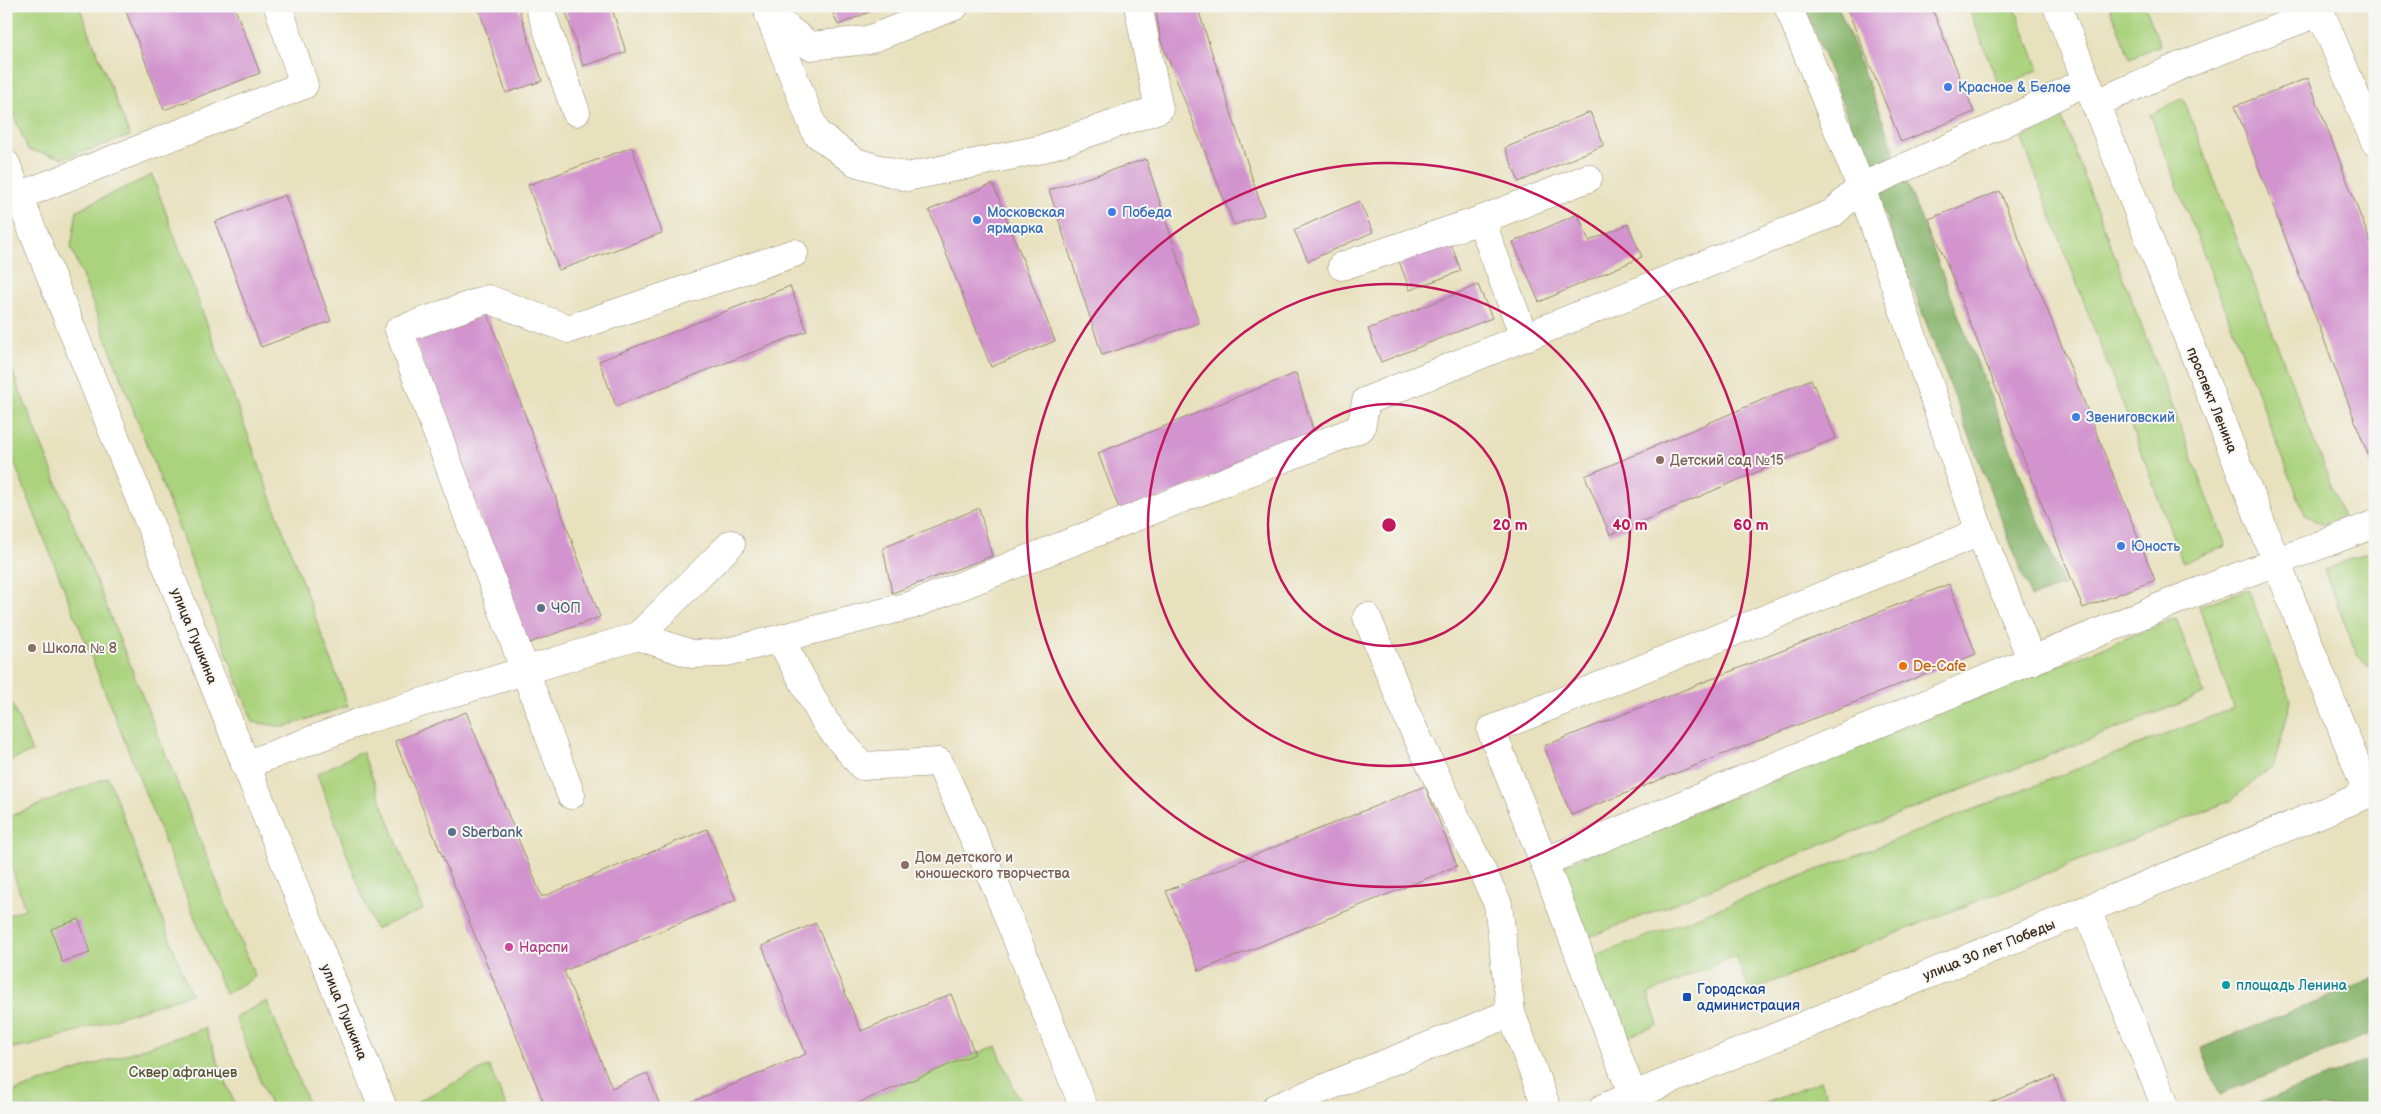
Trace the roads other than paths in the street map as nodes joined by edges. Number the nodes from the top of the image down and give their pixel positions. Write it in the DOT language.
graph roads {
  1 [pos="278,6"];
  2 [pos="539,6"];
  3 [pos="955,6"];
  4 [pos="1138,6"];
  5 [pos="1788,6"];
  6 [pos="2057,6"];
  7 [pos="2319,9"];
  8 [pos="767,11"];
  9 [pos="2091,92"];
  10 [pos="576,112"];
  11 [pos="2374,136"];
  12 [pos="6,164"];
  13 [pos="1588,178"];
  14 [pos="1861,188"];
  15 [pos="19,196"];
  16 [pos="1481,220"];
  17 [pos="794,253"];
  18 [pos="1342,266"];
  19 [pos="1524,337"];
  20 [pos="2375,524"];
  21 [pos="1980,532"];
  22 [pos="731,544"];
  23 [pos="2276,561"];
  24 [pos="1367,618"];
  25 [pos="638,636"];
  26 [pos="780,639"];
  27 [pos="2032,661"];
  28 [pos="526,671"];
  29 [pos="245,764"];
  30 [pos="2371,793"];
  31 [pos="570,795"];
  32 [pos="1544,862"];
  33 [pos="2087,910"];
  34 [pos="1511,1013"];
  35 [pos="1633,1096"];
  36 [pos="382,1108"];
  37 [pos="1084,1108"];
  38 [pos="1275,1108"];
  39 [pos="1547,1108"];
  40 [pos="1604,1108"];
  41 [pos="2166,1108"];
  1 -- 15 [label="street"];
  2 -- 10 [label="street"];
  3 -- 8 [label="street"];
  4 -- 8 [label="street"];
  5 -- 14 [label="street"];
  6 -- 9 [label="street, проспект Ленина"];
  7 -- 9 [label="street"];
  7 -- 11 [label="street"];
  9 -- 14 [label="street"];
  9 -- 23 [label="street, проспект Ленина"];
  12 -- 15 [label="street, улица Пушкина"];
  13 -- 16 [label="street"];
  14 -- 19 [label="street"];
  14 -- 21 [label="street"];
  15 -- 29 [label="street, улица Пушкина"];
  16 -- 18 [label="street"];
  16 -- 19 [label="street"];
  17 -- 28 [label="street"];
  19 -- 26 [label="street"];
  20 -- 23 [label="street"];
  21 -- 27 [label="street"];
  21 -- 32 [label="street"];
  22 -- 25 [label="street"];
  23 -- 27 [label="street"];
  23 -- 30 [label="street, проспект Ленина"];
  24 -- 34 [label="street"];
  25 -- 26 [label="street"];
  25 -- 28 [label="street"];
  26 -- 37 [label="street"];
  27 -- 32 [label="street"];
  28 -- 29 [label="street"];
  28 -- 31 [label="street"];
  29 -- 36 [label="street, улица Пушкина"];
  30 -- 33 [label="street, улица 30 лет Победы"];
  32 -- 35 [label="street"];
  33 -- 35 [label="street, улица 30 лет Победы"];
  33 -- 41 [label="street"];
  34 -- 38 [label="street"];
  34 -- 39 [label="street"];
  35 -- 40 [label="street, улица 30 лет Победы"];
}
